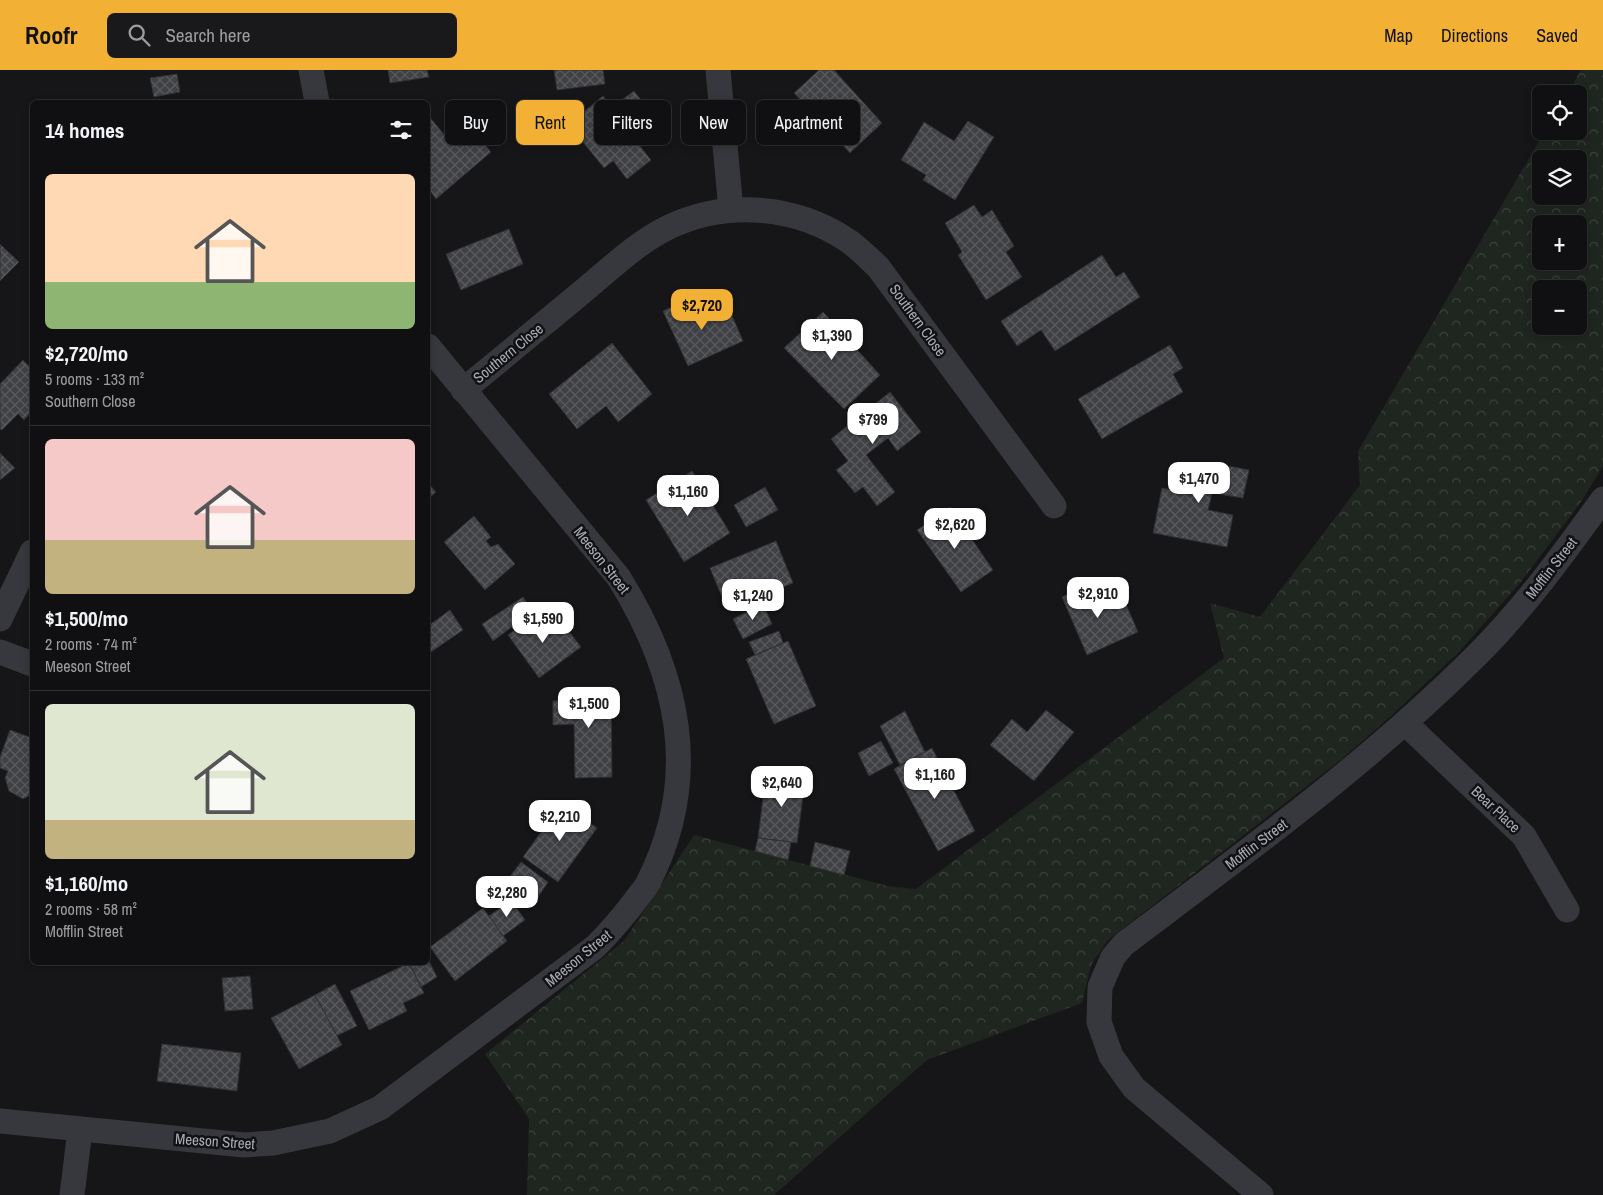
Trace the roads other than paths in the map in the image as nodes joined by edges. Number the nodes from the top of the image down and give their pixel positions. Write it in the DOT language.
graph roads {
  1 [pos="311,70"];
  2 [pos="718,70"];
  3 [pos="317,100"];
  4 [pos="731,210"];
  5 [pos="430,349"];
  6 [pos="463,390"];
  7 [pos="1603,499"];
  8 [pos="1054,506"];
  9 [pos="30,556"];
  10 [pos="0,619"];
  11 [pos="0,652"];
  12 [pos="30,663"];
  13 [pos="1405,723"];
  14 [pos="1567,910"];
  15 [pos="0,1122"];
  16 [pos="80,1130"];
  17 [pos="72,1195"];
  18 [pos="1261,1195"];
  1 -- 3 [label="street"];
  2 -- 4 [label="street"];
  4 -- 6 [label="street, Southern Close"];
  4 -- 8 [label="street, Southern Close"];
  5 -- 6 [label="street, Meeson Street"];
  6 -- 16 [label="street, Meeson Street"];
  7 -- 13 [label="street, Mofflin Street"];
  9 -- 10 [label="street"];
  11 -- 12 [label="street"];
  13 -- 14 [label="street, Bear Place"];
  13 -- 18 [label="street, Mofflin Street"];
  15 -- 16 [label="street, Meeson Street"];
  16 -- 17 [label="street"];
}
